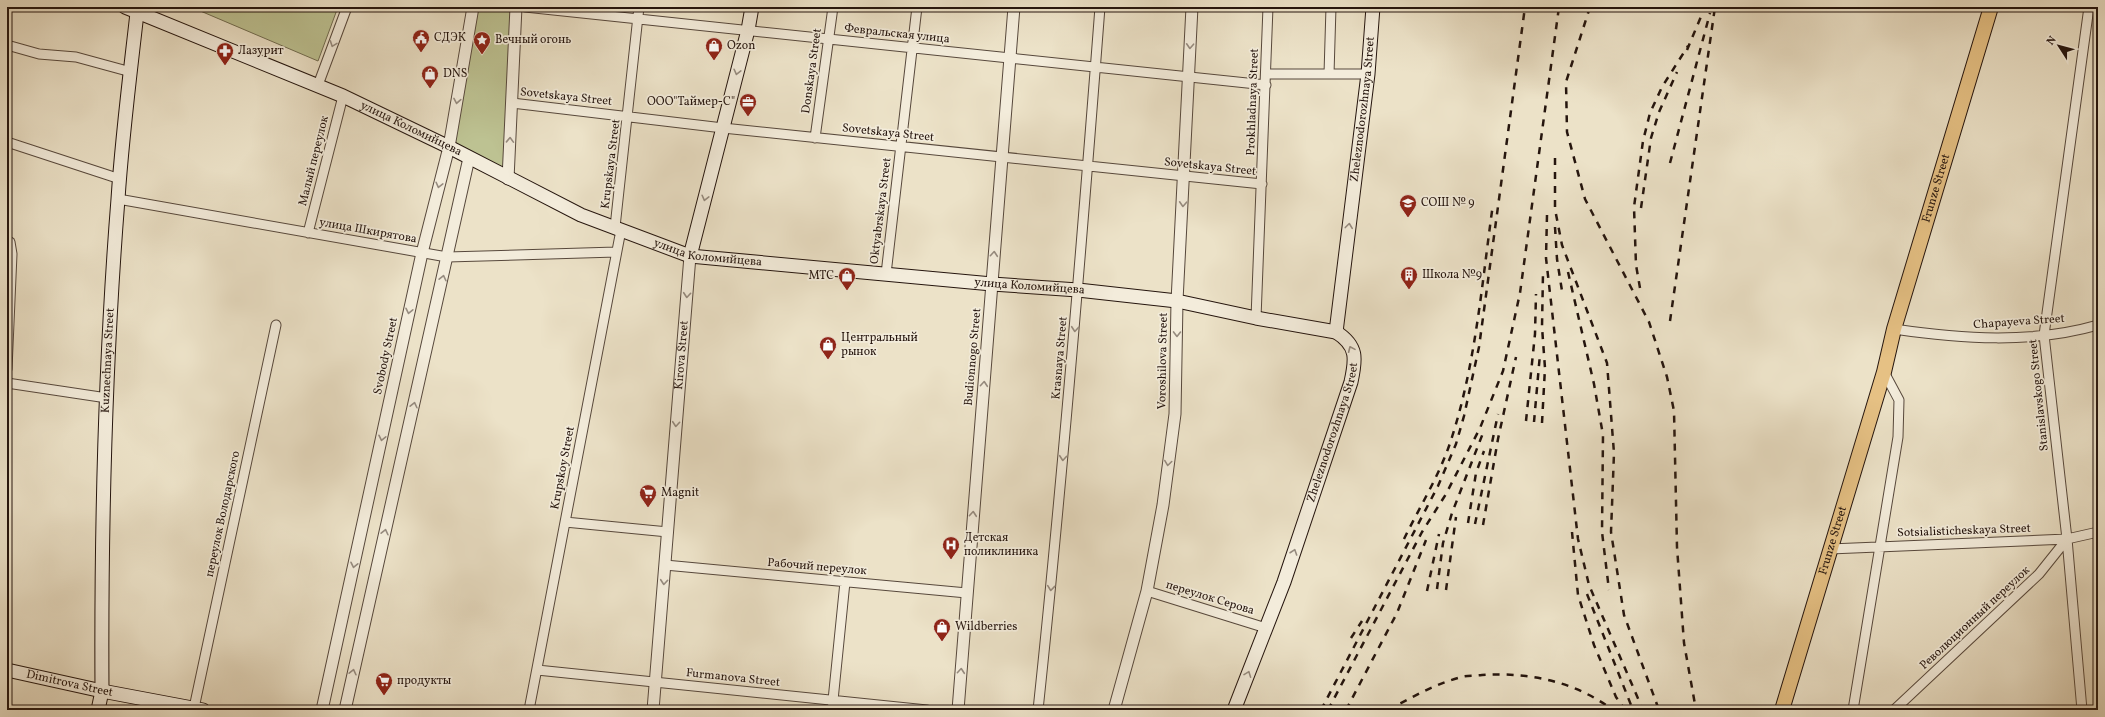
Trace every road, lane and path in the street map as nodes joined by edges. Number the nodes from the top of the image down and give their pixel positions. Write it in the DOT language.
graph roads {
  1 [pos="125,7"];
  2 [pos="347,7"];
  3 [pos="473,7"];
  4 [pos="516,7"];
  5 [pos="525,7"];
  6 [pos="639,7"];
  7 [pos="752,7"];
  8 [pos="832,7"];
  9 [pos="917,7"];
  10 [pos="1014,7"];
  11 [pos="1100,7"];
  12 [pos="1192,7"];
  13 [pos="1268,7"];
  14 [pos="1331,7"];
  15 [pos="1374,7"];
  16 [pos="1991,7"];
  17 [pos="2089,7"];
  18 [pos="137,13"];
  19 [pos="638,18"];
  20 [pos="748,30"];
  21 [pos="828,39"];
  22 [pos="7,44"];
  23 [pos="912,48"];
  24 [pos="1010,58"];
  25 [pos="1095,67"];
  26 [pos="131,72"];
  27 [pos="1266,74"];
  28 [pos="1329,74"];
  29 [pos="1368,74"];
  30 [pos="1189,77"];
  31 [pos="318,85"];
  32 [pos="1266,85"];
  33 [pos="343,96"];
  34 [pos="512,103"];
  35 [pos="629,116"];
  36 [pos="723,128"];
  37 [pos="815,138"];
  38 [pos="7,142"];
  39 [pos="449,147"];
  40 [pos="901,147"];
  41 [pos="1002,157"];
  42 [pos="468,158"];
  43 [pos="1088,166"];
  44 [pos="1184,176"];
  45 [pos="120,179"];
  46 [pos="508,179"];
  47 [pos="1262,184"];
  48 [pos="118,199"];
  49 [pos="618,229"];
  50 [pos="308,233"];
  51 [pos="8,242"];
  52 [pos="616,252"];
  53 [pos="422,253"];
  54 [pos="690,256"];
  55 [pos="447,257"];
  56 [pos="886,274"];
  57 [pos="992,284"];
  58 [pos="1078,290"];
  59 [pos="1177,301"];
  60 [pos="1256,318"];
  61 [pos="276,325"];
  62 [pos="2098,326"];
  63 [pos="1894,329"];
  64 [pos="1336,332"];
  65 [pos="2044,335"];
  66 [pos="7,369"];
  67 [pos="1884,372"];
  68 [pos="7,383"];
  69 [pos="107,398"];
  70 [pos="565,522"];
  71 [pos="668,532"];
  72 [pos="2098,532"];
  73 [pos="2067,539"];
  74 [pos="1881,546"];
  75 [pos="1830,549"];
  76 [pos="665,565"];
  77 [pos="845,582"];
  78 [pos="1147,591"];
  79 [pos="967,593"];
  80 [pos="1266,628"];
  81 [pos="7,670"];
  82 [pos="537,670"];
  83 [pos="656,682"];
  84 [pos="102,691"];
  85 [pos="833,705"];
  86 [pos="198,709"];
  87 [pos="98,710"];
  88 [pos="322,710"];
  89 [pos="345,710"];
  90 [pos="529,710"];
  91 [pos="653,710"];
  92 [pos="928,710"];
  93 [pos="958,710"];
  94 [pos="1038,710"];
  95 [pos="1114,710"];
  96 [pos="1234,710"];
  97 [pos="1782,710"];
  98 [pos="1853,710"];
  99 [pos="1894,710"];
  100 [pos="2082,710"];
  1 -- 18 [label="main road, улица Коломийцева"];
  2 -- 31 [label="street, one-way"];
  3 -- 39 [label="street, Svobody Street, one-way"];
  4 -- 34 [label="street"];
  5 -- 19 [label="street, Февральская улица"];
  6 -- 19 [label="street, Krupskaya Street"];
  7 -- 20 [label="main road, Kirova Street"];
  8 -- 21 [label="street, Donskaya Street"];
  9 -- 23 [label="street, Oktyabrskaya Street"];
  10 -- 24 [label="street, Budionnogo Street"];
  11 -- 25 [label="street, Krasnaya Street"];
  12 -- 30 [label="street, Voroshilova Street, one-way"];
  13 -- 27 [label="street, Prokhladnaya Street"];
  14 -- 28 [label="street"];
  15 -- 29 [label="main road, Zheleznodorozhnaya Street"];
  16 -- 63 [label="main road, Frunze Street"];
  17 -- 65 [label="street, Stanislavskogo Street"];
  18 -- 26 [label="main road, Kuznechnaya Street"];
  18 -- 31 [label="main road, улица Коломийцева"];
  19 -- 20 [label="street, Февральская улица"];
  19 -- 35 [label="street, Krupskaya Street"];
  20 -- 21 [label="street, Февральская улица"];
  20 -- 36 [label="main road, Kirova Street, one-way"];
  21 -- 23 [label="street, Февральская улица"];
  21 -- 37 [label="street, Donskaya Street"];
  22 -- 26 [label="street"];
  23 -- 24 [label="street, Февральская улица"];
  23 -- 40 [label="street, Oktyabrskaya Street"];
  24 -- 25 [label="street, Февральская улица"];
  24 -- 41 [label="street, Budionnogo Street"];
  25 -- 30 [label="street, Февральская улица"];
  25 -- 43 [label="street, Krasnaya Street"];
  26 -- 45 [label="main road, Kuznechnaya Street"];
  27 -- 28 [label="street"];
  27 -- 32 [label="street, Prokhladnaya Street"];
  28 -- 29 [label="street"];
  64 -- 29 [label="main road, Zheleznodorozhnaya Street, one-way"];
  30 -- 32 [label="street, Февральская улица"];
  30 -- 44 [label="street, Voroshilova Street"];
  31 -- 33 [label="main road, улица Коломийцева"];
  32 -- 47 [label="street, Prokhladnaya Street"];
  33 -- 39 [label="main road, улица Коломийцева"];
  33 -- 50 [label="street, Малый переулок"];
  34 -- 35 [label="street, Sovetskaya Street"];
  46 -- 34 [label="street, one-way"];
  35 -- 36 [label="street, Sovetskaya Street"];
  35 -- 49 [label="street, Krupskaya Street"];
  36 -- 37 [label="street, Sovetskaya Street"];
  36 -- 54 [label="main road, Kirova Street, one-way"];
  37 -- 40 [label="street, Sovetskaya Street"];
  38 -- 45 [label="street"];
  39 -- 42 [label="main road, улица Коломийцева"];
  39 -- 53 [label="street, Svobody Street, one-way"];
  40 -- 41 [label="street, Sovetskaya Street"];
  40 -- 56 [label="street, Oktyabrskaya Street"];
  41 -- 43 [label="street, Sovetskaya Street"];
  57 -- 41 [label="street, Budionnogo Street, one-way"];
  42 -- 46 [label="main road, улица Коломийцева"];
  42 -- 55 [label="street"];
  43 -- 44 [label="street, Sovetskaya Street"];
  43 -- 58 [label="street, Krasnaya Street"];
  44 -- 47 [label="street, Sovetskaya Street"];
  44 -- 59 [label="street, Voroshilova Street, one-way"];
  45 -- 48 [label="main road, Kuznechnaya Street"];
  46 -- 49 [label="main road, улица Коломийцева"];
  47 -- 60 [label="street, Prokhladnaya Street"];
  48 -- 50 [label="street, улица Шкирятова"];
  48 -- 69 [label="main road, Kuznechnaya Street"];
  49 -- 52 [label="street, Krupskoy Street"];
  49 -- 54 [label="main road, улица Коломийцева"];
  50 -- 53 [label="street, улица Шкирятова"];
  51 -- 66 [label="street"];
  52 -- 55 [label="street, улица Шкирятова"];
  52 -- 70 [label="street, Krupskoy Street"];
  53 -- 55 [label="street, улица Шкирятова"];
  53 -- 88 [label="street, Svobody Street, one-way"];
  54 -- 56 [label="main road, улица Коломийцева"];
  54 -- 71 [label="street, Kirova Street, one-way"];
  89 -- 55 [label="street, one-way"];
  56 -- 57 [label="main road, улица Коломийцева"];
  57 -- 58 [label="main road, улица Коломийцева"];
  79 -- 57 [label="street, Budionnogo Street, one-way"];
  58 -- 59 [label="main road, улица Коломийцева"];
  58 -- 94 [label="street, Krasnaya Street, one-way"];
  59 -- 60 [label="main road, улица Коломийцева"];
  59 -- 78 [label="street, Voroshilova Street, one-way"];
  60 -- 64 [label="main road, улица Коломийцева"];
  61 -- 86 [label="street, переулок Володарского"];
  62 -- 65 [label="street, Chapayeva Street"];
  63 -- 65 [label="street, Chapayeva Street"];
  63 -- 67 [label="main road, Frunze Street"];
  80 -- 64 [label="main road, Zheleznodorozhnaya Street, one-way"];
  65 -- 73 [label="street, Stanislavskogo Street"];
  67 -- 74 [label="street"];
  67 -- 75 [label="main road, Frunze Street"];
  68 -- 69 [label="street"];
  69 -- 84 [label="main road, Kuznechnaya Street"];
  70 -- 71 [label="street"];
  70 -- 82 [label="street, Krupskoy Street"];
  71 -- 76 [label="street, Kirova Street"];
  72 -- 73 [label="street, Sotsialisticheskaya Street"];
  73 -- 74 [label="street, Sotsialisticheskaya Street"];
  73 -- 99 [label="street, Революционный переулок"];
  73 -- 100 [label="street, Stanislavskogo Street"];
  74 -- 75 [label="street, Sotsialisticheskaya Street"];
  74 -- 98 [label="street"];
  75 -- 97 [label="main road, Frunze Street"];
  76 -- 77 [label="street, Рабочий переулок"];
  76 -- 83 [label="street, Kirova Street, one-way"];
  77 -- 79 [label="street, Рабочий переулок"];
  77 -- 85 [label="street"];
  78 -- 80 [label="street, переулок Серова"];
  78 -- 95 [label="street, Voroshilova Street"];
  93 -- 79 [label="street, Budionnogo Street, one-way"];
  96 -- 80 [label="main road, Zheleznodorozhnaya Street, one-way"];
  81 -- 84 [label="main road, Dimitrova Street"];
  82 -- 83 [label="street, Furmanova Street"];
  82 -- 90 [label="street, Krupskoy Street"];
  83 -- 85 [label="street, Furmanova Street"];
  83 -- 91 [label="street, Kirova Street"];
  84 -- 86 [label="main road, Dimitrova Street"];
  84 -- 87 [label="main road, Kuznechnaya Street"];
  85 -- 92 [label="street, Furmanova Street"];
}
